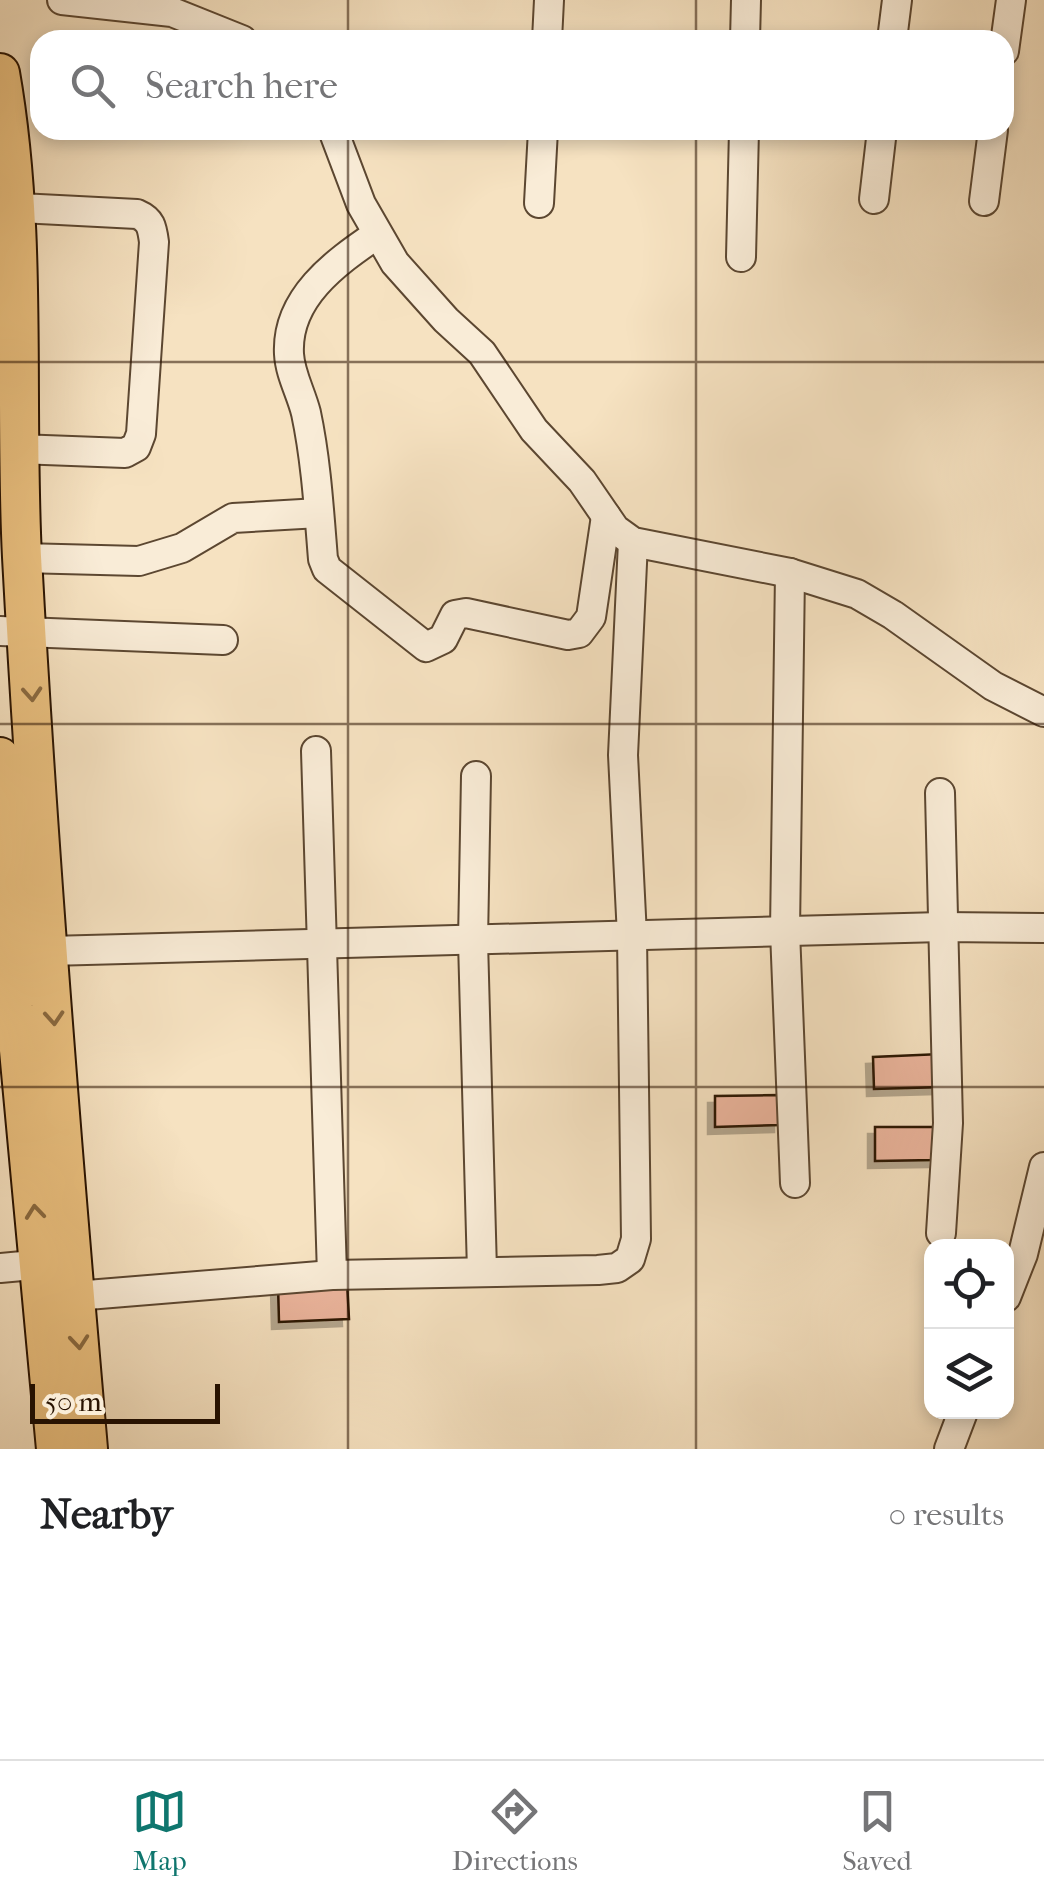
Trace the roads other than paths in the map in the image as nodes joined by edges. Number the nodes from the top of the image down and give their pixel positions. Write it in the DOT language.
graph roads {
  1 [pos="62,0"];
  2 [pos="549,0"];
  3 [pos="746,0"];
  4 [pos="897,0"];
  5 [pos="1011,0"];
  6 [pos="217,30"];
  7 [pos="548,30"];
  8 [pos="745,30"];
  9 [pos="893,30"];
  10 [pos="1007,30"];
  11 [pos="0,73"];
  12 [pos="337,140"];
  13 [pos="542,140"];
  14 [pos="744,140"];
  15 [pos="881,140"];
  16 [pos="992,140"];
  17 [pos="874,199"];
  18 [pos="984,201"];
  19 [pos="539,203"];
  20 [pos="7,206"];
  21 [pos="376,234"];
  22 [pos="741,257"];
  23 [pos="18,449"];
  24 [pos="319,513"];
  25 [pos="606,516"];
  26 [pos="634,542"];
  27 [pos="22,558"];
  28 [pos="790,573"];
  29 [pos="14,632"];
  30 [pos="223,640"];
  31 [pos="1044,712"];
  32 [pos="316,751"];
  33 [pos="0,757"];
  34 [pos="476,776"];
  35 [pos="940,793"];
  36 [pos="3,834"];
  37 [pos="942,927"];
  38 [pos="1044,928"];
  39 [pos="785,931"];
  40 [pos="632,936"];
  41 [pos="473,941"];
  42 [pos="320,944"];
  43 [pos="49,950"];
  44 [pos="8,1008"];
  45 [pos="12,1105"];
  46 [pos="1044,1167"];
  47 [pos="795,1183"];
  48 [pos="941,1233"];
  49 [pos="0,1268"];
  50 [pos="482,1271"];
  51 [pos="62,1274"];
  52 [pos="332,1275"];
  53 [pos="1014,1277"];
  54 [pos="960,1419"];
  55 [pos="56,1449"];
  56 [pos="88,1449"];
  57 [pos="949,1449"];
  1 -- 6 [label="street"];
  2 -- 7 [label="street"];
  3 -- 8 [label="street"];
  4 -- 9 [label="street"];
  5 -- 10 [label="street"];
  11 -- 20 [label="main road"];
  12 -- 21 [label="street"];
  13 -- 19 [label="street"];
  14 -- 22 [label="street"];
  15 -- 17 [label="street"];
  16 -- 18 [label="street"];
  20 -- 23 [label="main road"];
  20 -- 23 [label="street"];
  21 -- 24 [label="street"];
  21 -- 25 [label="street"];
  23 -- 27 [label="main road"];
  24 -- 25 [label="street"];
  24 -- 27 [label="street"];
  25 -- 26 [label="street"];
  26 -- 28 [label="street"];
  26 -- 40 [label="street"];
  27 -- 29 [label="main road"];
  28 -- 31 [label="street"];
  28 -- 39 [label="street"];
  29 -- 30 [label="street"];
  29 -- 43 [label="main road, one-way"];
  32 -- 42 [label="street"];
  33 -- 36 [label="main road"];
  34 -- 41 [label="street"];
  35 -- 37 [label="street"];
  36 -- 44 [label="main road"];
  37 -- 38 [label="street"];
  37 -- 39 [label="street"];
  37 -- 48 [label="street"];
  39 -- 40 [label="street"];
  39 -- 47 [label="street"];
  40 -- 41 [label="street"];
  40 -- 50 [label="street"];
  41 -- 42 [label="street"];
  41 -- 50 [label="street"];
  42 -- 43 [label="street"];
  42 -- 52 [label="street"];
  43 -- 51 [label="main road, one-way"];
  44 -- 45 [label="main road"];
  51 -- 45 [label="main road, one-way"];
  46 -- 53 [label="street"];
  49 -- 51 [label="street"];
  50 -- 52 [label="street"];
  51 -- 52 [label="street"];
  51 -- 55 [label="main road"];
  51 -- 56 [label="main road, one-way"];
  54 -- 57 [label="street"];
}
